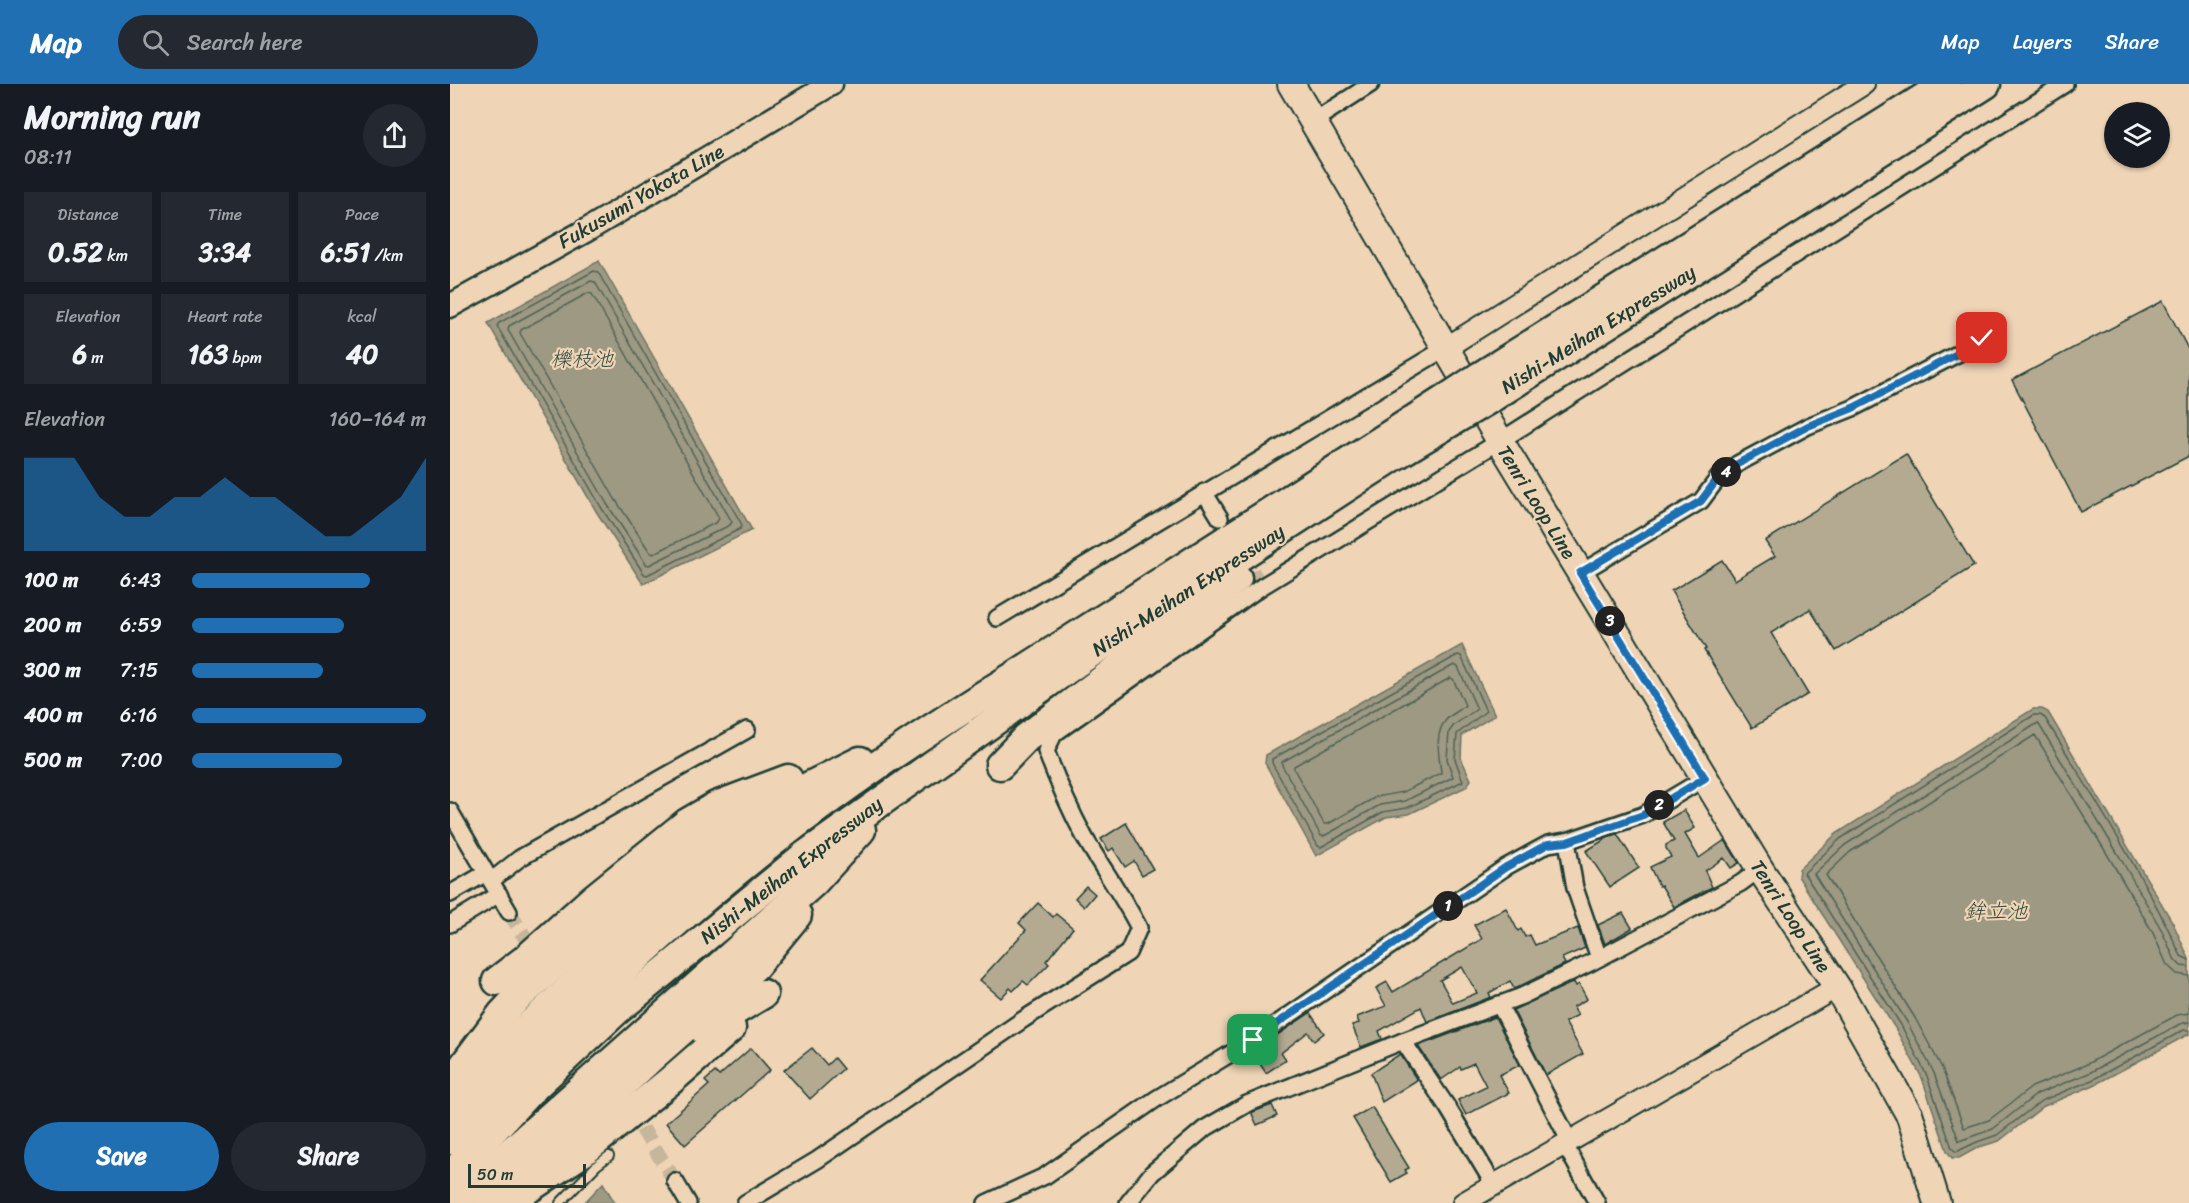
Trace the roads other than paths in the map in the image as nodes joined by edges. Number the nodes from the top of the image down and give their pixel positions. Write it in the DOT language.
graph roads {
  1 [pos="831,84"];
  2 [pos="1291,84"];
  3 [pos="1371,84"];
  4 [pos="1864,84"];
  5 [pos="1946,84"];
  6 [pos="1986,84"];
  7 [pos="2065,84"];
  8 [pos="1312,122"];
  9 [pos="450,306"];
  10 [pos="1982,338"];
  11 [pos="1444,349"];
  12 [pos="1485,388"];
  13 [pos="1458,404"];
  14 [pos="1500,441"];
  15 [pos="1396,455"];
  16 [pos="1204,492"];
  17 [pos="1220,518"];
  18 [pos="1580,573"];
  19 [pos="997,618"];
  20 [pos="943,720"];
  21 [pos="747,730"];
  22 [pos="1000,765"];
  23 [pos="918,774"];
  24 [pos="1705,778"];
  25 [pos="450,811"];
  26 [pos="856,834"];
  27 [pos="1567,842"];
  28 [pos="1760,869"];
  29 [pos="492,883"];
  30 [pos="450,894"];
  31 [pos="813,895"];
  32 [pos="509,912"];
  33 [pos="450,924"];
  34 [pos="1599,958"];
  35 [pos="497,981"];
  36 [pos="1838,987"];
  37 [pos="1499,1004"];
  38 [pos="1403,1041"];
  39 [pos="450,1084"];
  40 [pos="450,1098"];
  41 [pos="450,1109"];
  42 [pos="450,1123"];
  43 [pos="450,1140"];
  44 [pos="1567,1143"];
  45 [pos="609,1156"];
  46 [pos="450,1176"];
  47 [pos="675,1181"];
  48 [pos="1494,1185"];
  49 [pos="450,1188"];
  50 [pos="450,1196"];
  51 [pos="453,1203"];
  52 [pos="467,1203"];
  53 [pos="479,1203"];
  54 [pos="485,1203"];
  55 [pos="507,1203"];
  56 [pos="560,1203"];
  57 [pos="688,1203"];
  58 [pos="745,1203"];
  59 [pos="986,1203"];
  60 [pos="1128,1203"];
  61 [pos="1464,1203"];
  62 [pos="1597,1203"];
  63 [pos="1937,1203"];
  1 -- 9 [label="main road, Fukusumi Yokota Line"];
  2 -- 8 [label="main road, Tenri Loop Line"];
  3 -- 8 [label="street"];
  4 -- 11 [label="street"];
  5 -- 12 [label="highway, Nishi-Meihan Expressway"];
  6 -- 12 [label="highway, Nishi-Meihan Expressway"];
  7 -- 14 [label="street"];
  8 -- 11 [label="main road, Tenri Loop Line"];
  10 -- 18 [label="street"];
  11 -- 14 [label="main road, Tenri Loop Line"];
  11 -- 16 [label="street"];
  12 -- 13 [label="highway, Nishi-Meihan Expressway, bridge"];
  13 -- 15 [label="highway, Nishi-Meihan Expressway"];
  13 -- 20 [label="highway, Nishi-Meihan Expressway"];
  14 -- 18 [label="main road, Tenri Loop Line"];
  14 -- 58 [label="street"];
  15 -- 22 [label="highway"];
  15 -- 23 [label="highway, Nishi-Meihan Expressway"];
  16 -- 17 [label="street"];
  16 -- 19 [label="street"];
  18 -- 24 [label="main road, Tenri Loop Line"];
  20 -- 35 [label="highway"];
  20 -- 39 [label="highway"];
  20 -- 40 [label="highway"];
  20 -- 41 [label="highway"];
  20 -- 42 [label="highway"];
  20 -- 43 [label="highway, Nishi-Meihan Expressway"];
  21 -- 29 [label="street"];
  23 -- 26 [label="highway"];
  23 -- 46 [label="highway, Nishi-Meihan Expressway"];
  23 -- 49 [label="highway"];
  23 -- 50 [label="highway"];
  24 -- 27 [label="street"];
  24 -- 28 [label="main road, Tenri Loop Line"];
  25 -- 29 [label="street"];
  26 -- 31 [label="highway"];
  26 -- 51 [label="highway"];
  27 -- 34 [label="street"];
  27 -- 59 [label="street"];
  28 -- 34 [label="street"];
  28 -- 36 [label="main road, Tenri Loop Line"];
  29 -- 30 [label="street"];
  29 -- 32 [label="street"];
  29 -- 33 [label="street"];
  31 -- 52 [label="highway"];
  31 -- 53 [label="highway"];
  34 -- 37 [label="street"];
  36 -- 44 [label="street"];
  36 -- 63 [label="main road, Tenri Loop Line"];
  37 -- 38 [label="street"];
  37 -- 44 [label="street"];
  38 -- 48 [label="street"];
  38 -- 60 [label="street"];
  44 -- 48 [label="street"];
  44 -- 62 [label="street"];
  45 -- 56 [label="lane"];
  47 -- 57 [label="street"];
  48 -- 61 [label="street"];
  54 -- 55 [label="highway"];
}
